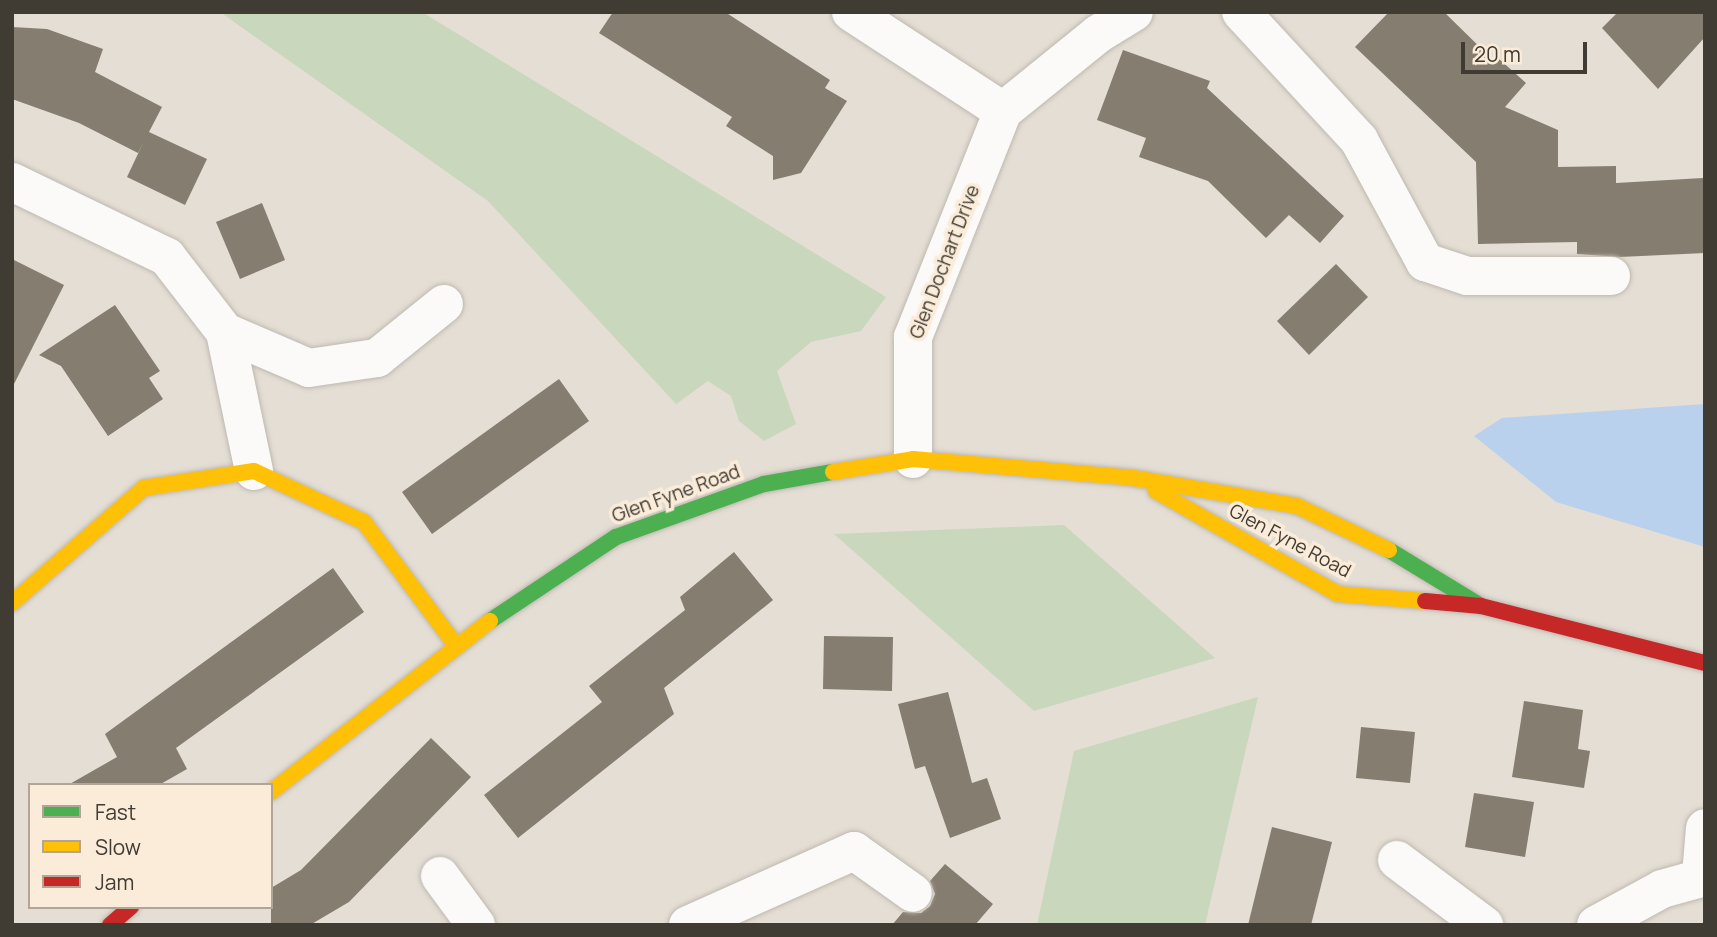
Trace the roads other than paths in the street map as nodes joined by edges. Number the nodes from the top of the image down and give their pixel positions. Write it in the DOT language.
graph roads {
  1 [pos="851,12"];
  2 [pos="1134,12"];
  3 [pos="1241,12"];
  4 [pos="1003,111"];
  5 [pos="12,182"];
  6 [pos="1611,276"];
  7 [pos="444,304"];
  8 [pos="225,332"];
  9 [pos="913,459"];
  10 [pos="254,471"];
  11 [pos="1133,478"];
  12 [pos="12,603"];
  13 [pos="1481,606"];
  14 [pos="454,644"];
  15 [pos="1705,663"];
  16 [pos="273,790"];
  17 [pos="1705,828"];
  18 [pos="1397,860"];
  19 [pos="440,876"];
  20 [pos="1703,876"];
  21 [pos="913,893"];
  22 [pos="129,909"];
  23 [pos="110,925"];
  24 [pos="476,925"];
  25 [pos="688,925"];
  26 [pos="1484,925"];
  27 [pos="1596,925"];
  1 -- 4 [label="street"];
  2 -- 4 [label="street, Glen Dochart Drive"];
  3 -- 6 [label="street"];
  4 -- 9 [label="street, Glen Dochart Drive"];
  5 -- 8 [label="street"];
  7 -- 8 [label="street"];
  8 -- 10 [label="street"];
  9 -- 11 [label="street, Glen Fyne Road"];
  9 -- 14 [label="street, Glen Fyne Road"];
  10 -- 12 [label="street"];
  10 -- 14 [label="street"];
  11 -- 13 [label="street, Glen Fyne Road"];
  11 -- 13 [label="street, Glen Fyne Road"];
  13 -- 15 [label="street, Glen Fyne Road"];
  14 -- 16 [label="street, Glen Fyne Road"];
  17 -- 20 [label="street"];
  18 -- 26 [label="street"];
  19 -- 24 [label="street"];
  20 -- 27 [label="street"];
  21 -- 25 [label="street"];
  22 -- 23 [label="street"];
}
